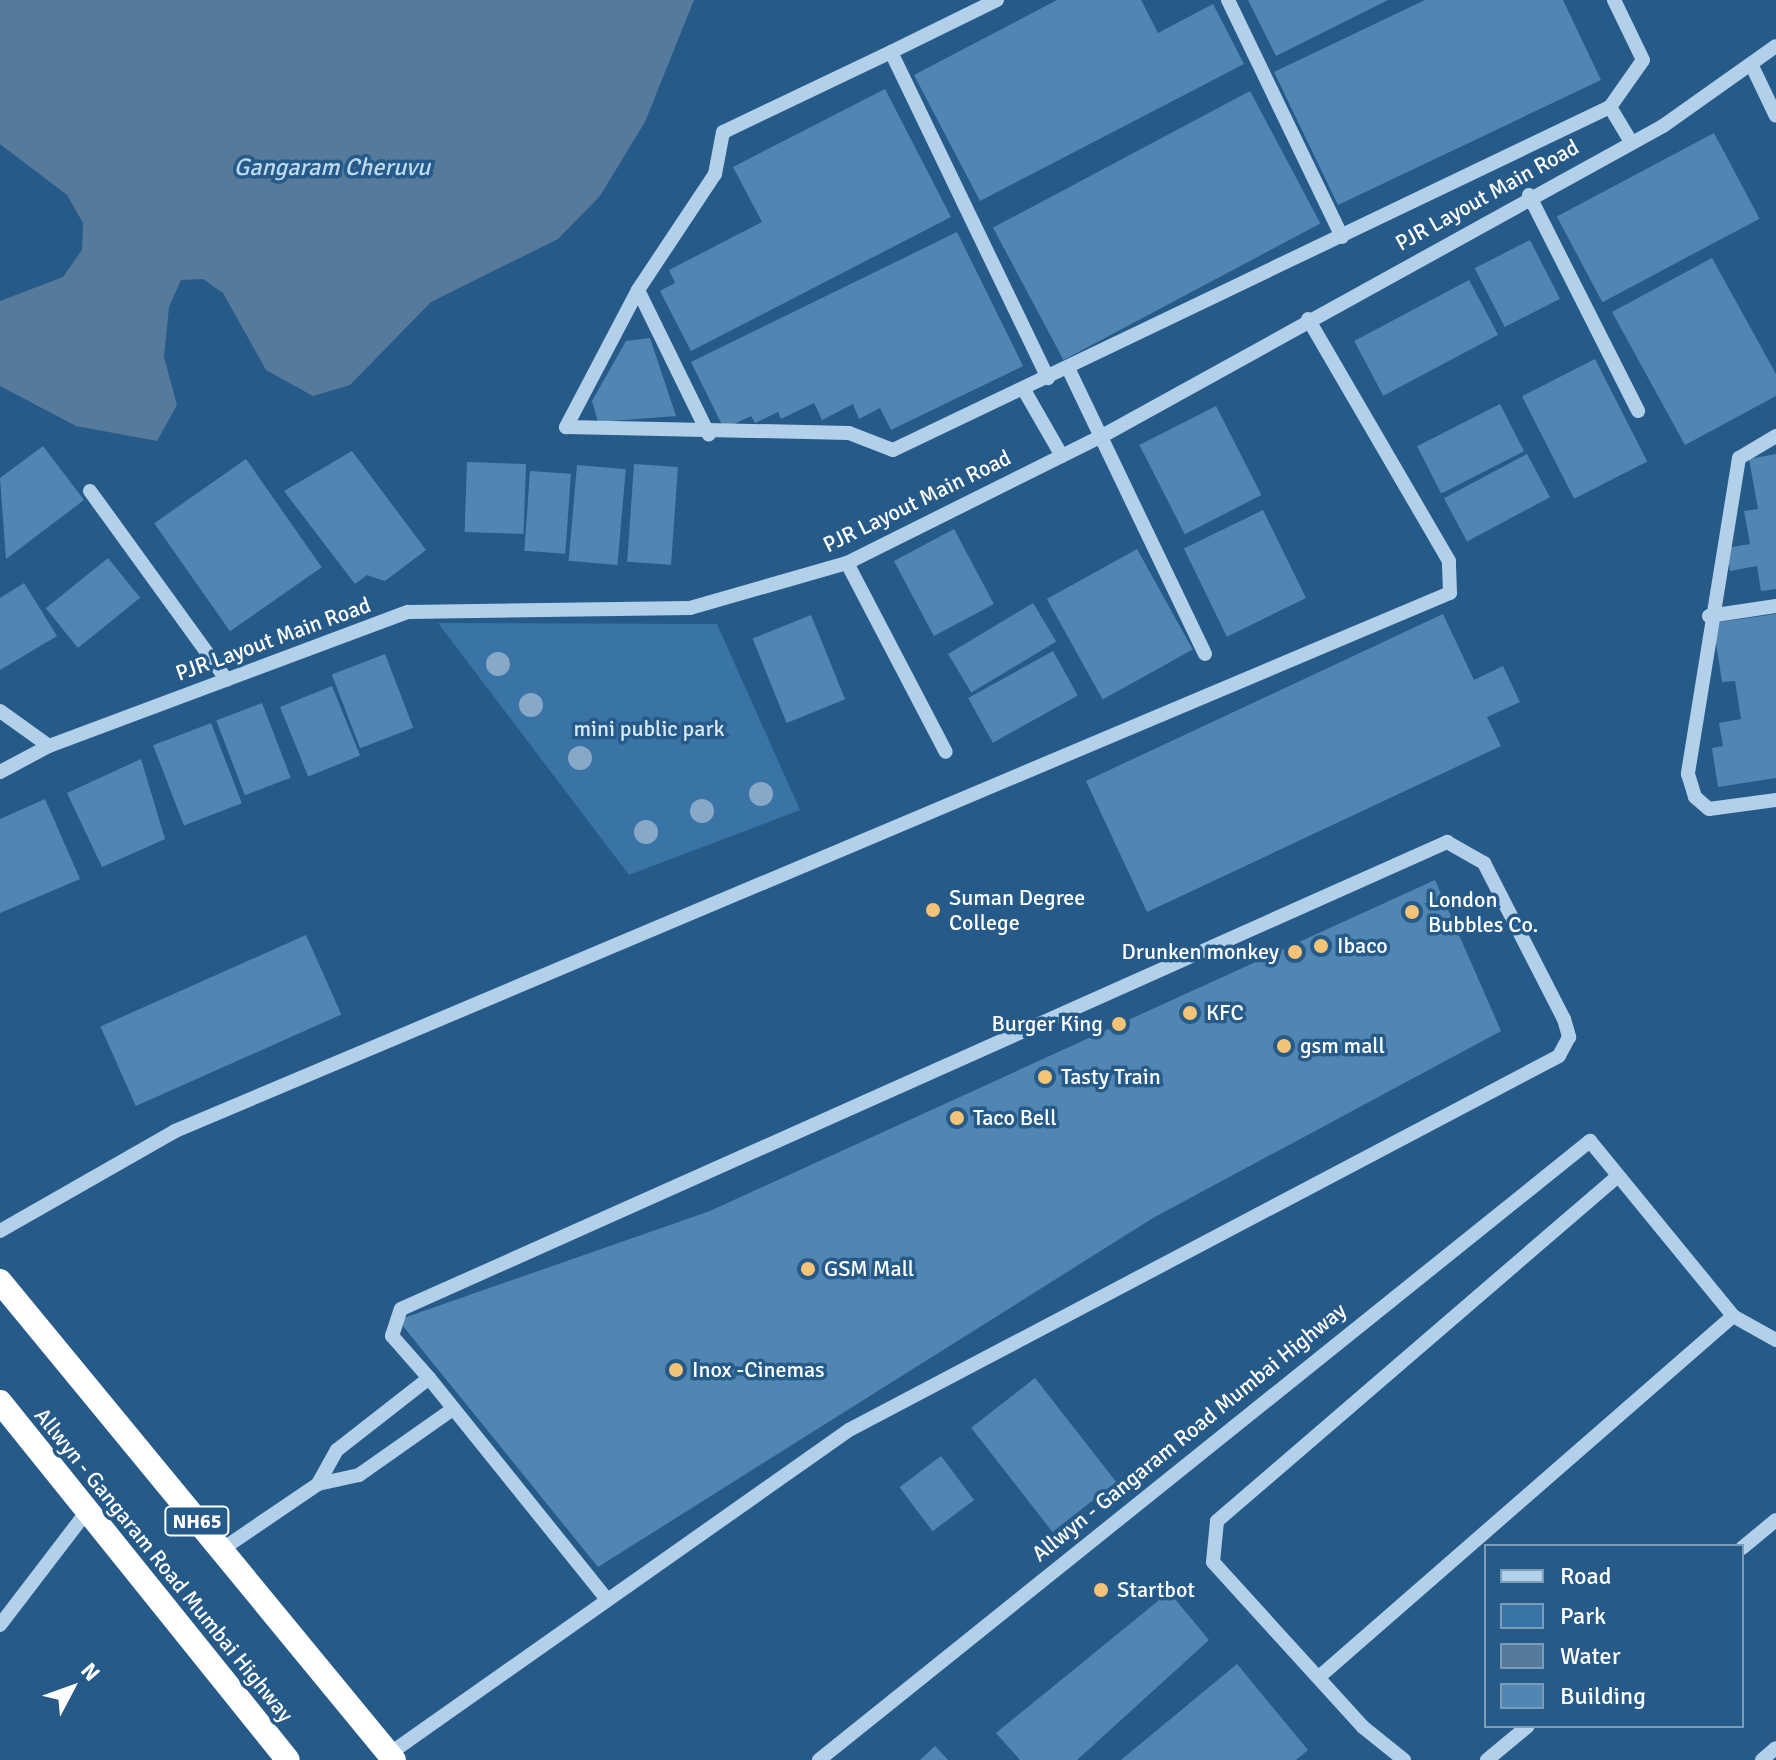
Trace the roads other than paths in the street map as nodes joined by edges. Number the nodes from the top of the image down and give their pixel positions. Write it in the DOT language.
graph roads {
  1 [pos="997,0"];
  2 [pos="1228,0"];
  3 [pos="1614,0"];
  4 [pos="1776,46"];
  5 [pos="891,52"];
  6 [pos="1752,66"];
  7 [pos="1610,107"];
  8 [pos="1776,116"];
  9 [pos="1631,142"];
  10 [pos="1529,195"];
  11 [pos="1342,237"];
  12 [pos="638,290"];
  13 [pos="1308,319"];
  14 [pos="1068,368"];
  15 [pos="1048,378"];
  16 [pos="1024,390"];
  17 [pos="1638,411"];
  18 [pos="709,435"];
  19 [pos="1104,435"];
  20 [pos="1776,436"];
  21 [pos="1062,456"];
  22 [pos="90,491"];
  23 [pos="847,563"];
  24 [pos="1776,606"];
  25 [pos="1709,616"];
  26 [pos="1205,654"];
  27 [pos="227,680"];
  28 [pos="0,711"];
  29 [pos="49,746"];
  30 [pos="946,752"];
  31 [pos="0,772"];
  32 [pos="1776,800"];
  33 [pos="1618,1176"];
  34 [pos="0,1231"];
  35 [pos="0,1281"];
  36 [pos="1733,1316"];
  37 [pos="1776,1340"];
  38 [pos="429,1378"];
  39 [pos="0,1402"];
  40 [pos="453,1409"];
  41 [pos="318,1484"];
  42 [pos="85,1514"];
  43 [pos="1776,1520"];
  44 [pos="1744,1546"];
  45 [pos="221,1550"];
  46 [pos="607,1599"];
  47 [pos="0,1625"];
  48 [pos="1319,1677"];
  49 [pos="1526,1728"];
  50 [pos="1776,1748"];
  51 [pos="391,1757"];
  52 [pos="288,1760"];
  53 [pos="819,1760"];
  54 [pos="1404,1760"];
  55 [pos="1487,1760"];
  56 [pos="1762,1760"];
  1 -- 5 [label="street"];
  2 -- 11 [label="street"];
  3 -- 7 [label="street"];
  4 -- 6 [label="street, PJR Layout Main Road"];
  5 -- 12 [label="street"];
  5 -- 15 [label="street"];
  6 -- 8 [label="street"];
  6 -- 9 [label="street, PJR Layout Main Road"];
  7 -- 9 [label="street"];
  7 -- 11 [label="street"];
  9 -- 10 [label="street, PJR Layout Main Road"];
  10 -- 13 [label="street, PJR Layout Main Road"];
  10 -- 17 [label="street"];
  11 -- 14 [label="street"];
  12 -- 18 [label="street"];
  12 -- 18 [label="street"];
  13 -- 19 [label="street, PJR Layout Main Road"];
  13 -- 34 [label="street"];
  14 -- 15 [label="street"];
  14 -- 19 [label="street"];
  15 -- 16 [label="street"];
  16 -- 18 [label="street"];
  16 -- 21 [label="street"];
  19 -- 21 [label="street, PJR Layout Main Road"];
  19 -- 26 [label="street"];
  20 -- 25 [label="street"];
  21 -- 23 [label="street, PJR Layout Main Road"];
  22 -- 27 [label="street"];
  23 -- 27 [label="street, PJR Layout Main Road"];
  23 -- 30 [label="street"];
  24 -- 25 [label="street"];
  25 -- 32 [label="street"];
  27 -- 29 [label="street, PJR Layout Main Road"];
  28 -- 29 [label="street"];
  29 -- 31 [label="street, PJR Layout Main Road"];
  33 -- 36 [label="street"];
  33 -- 48 [label="street"];
  33 -- 53 [label="street, Allwyn - Gangaram Road Mumbai Highway"];
  35 -- 45 [label="highway, NH65"];
  36 -- 37 [label="street"];
  36 -- 48 [label="street"];
  38 -- 40 [label="street"];
  38 -- 41 [label="street"];
  38 -- 46 [label="street"];
  39 -- 42 [label="highway, Allwyn - Gangaram Road Mumbai Highway"];
  40 -- 41 [label="street"];
  40 -- 46 [label="street"];
  41 -- 45 [label="street"];
  42 -- 47 [label="street"];
  42 -- 52 [label="highway, Allwyn - Gangaram Road Mumbai Highway"];
  43 -- 44 [label="street"];
  45 -- 51 [label="highway, NH65"];
  46 -- 51 [label="street"];
  48 -- 54 [label="street"];
  49 -- 55 [label="street"];
  50 -- 56 [label="street"];
}
